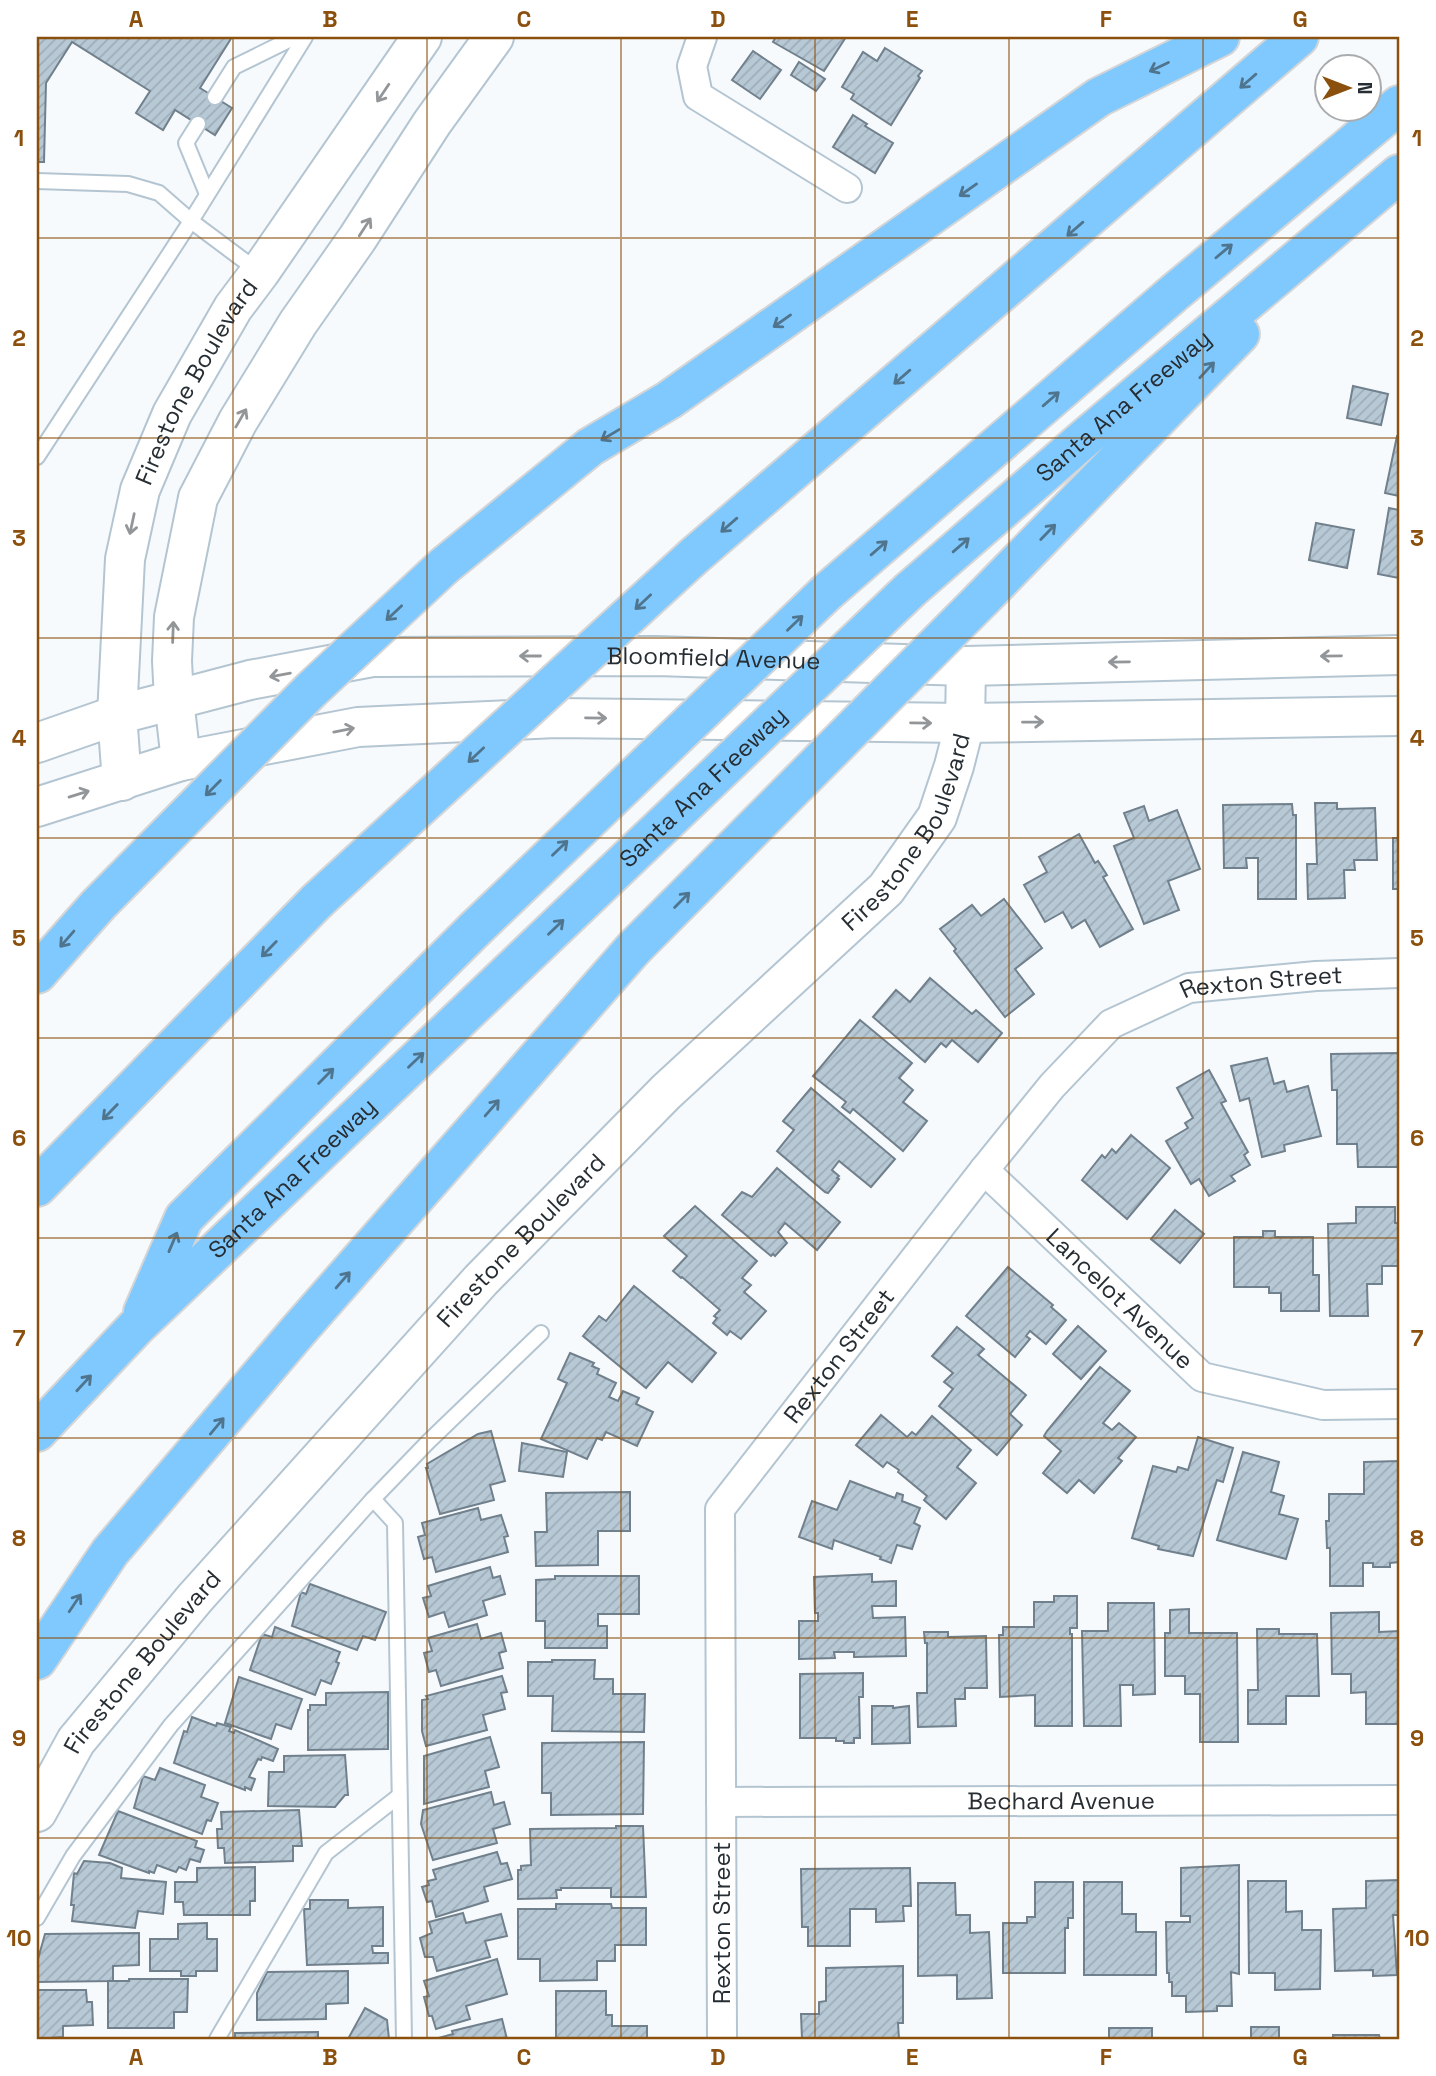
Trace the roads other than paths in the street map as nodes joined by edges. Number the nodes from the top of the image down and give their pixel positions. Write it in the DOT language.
graph roads {
  1 [pos="295,37"];
  2 [pos="305,37"];
  3 [pos="422,37"];
  4 [pos="494,37"];
  5 [pos="702,37"];
  6 [pos="1220,37"];
  7 [pos="1299,37"];
  8 [pos="215,97"];
  9 [pos="1399,105"];
  10 [pos="198,124"];
  11 [pos="1399,174"];
  12 [pos="37,181"];
  13 [pos="847,188"];
  14 [pos="207,194"];
  15 [pos="1357,208"];
  16 [pos="191,221"];
  17 [pos="260,272"];
  18 [pos="37,457"];
  19 [pos="1399,655"];
  20 [pos="966,666"];
  21 [pos="174,700"];
  22 [pos="117,715"];
  23 [pos="1399,716"];
  24 [pos="965,723"];
  25 [pos="37,743"];
  26 [pos="181,761"];
  27 [pos="122,781"];
  28 [pos="37,807"];
  29 [pos="37,974"];
  30 [pos="1399,974"];
  31 [pos="984,1170"];
  32 [pos="37,1187"];
  33 [pos="136,1327"];
  34 [pos="541,1333"];
  35 [pos="1399,1404"];
  36 [pos="37,1433"];
  37 [pos="373,1499"];
  38 [pos="37,1660"];
  39 [pos="399,1796"];
  40 [pos="1399,1800"];
  41 [pos="721,1801"];
  42 [pos="37,1812"];
  43 [pos="37,1918"];
  44 [pos="217,2039"];
  45 [pos="404,2039"];
  46 [pos="722,2039"];
  1 -- 8 [label="lane"];
  2 -- 14 [label="lane"];
  3 -- 17 [label="street, Firestone Boulevard, one-way"];
  21 -- 4 [label="street, one-way"];
  5 -- 13 [label="street"];
  6 -- 29 [label="highway, one-way, bridge"];
  7 -- 32 [label="highway, one-way, bridge"];
  33 -- 9 [label="highway, one-way, bridge"];
  10 -- 14 [label="lane"];
  11 -- 15 [label="highway, Santa Ana Freeway"];
  12 -- 16 [label="lane"];
  14 -- 16 [label="lane"];
  33 -- 15 [label="highway, Santa Ana Freeway, one-way, bridge"];
  38 -- 15 [label="highway, one-way, bridge"];
  16 -- 17 [label="lane"];
  16 -- 18 [label="lane"];
  17 -- 22 [label="street, Firestone Boulevard, one-way"];
  19 -- 20 [label="street, Bloomfield Avenue, one-way"];
  20 -- 21 [label="street, Bloomfield Avenue, one-way"];
  20 -- 24 [label="street, Firestone Boulevard"];
  21 -- 22 [label="street, Bloomfield Avenue"];
  21 -- 26 [label="street"];
  22 -- 25 [label="street, Bloomfield Avenue"];
  22 -- 27 [label="street, Firestone Boulevard"];
  24 -- 23 [label="street, one-way"];
  26 -- 24 [label="street, one-way"];
  24 -- 42 [label="street, Firestone Boulevard"];
  26 -- 27 [label="street"];
  28 -- 27 [label="street, one-way"];
  30 -- 31 [label="street, Rexton Street"];
  31 -- 35 [label="street, Lancelot Avenue"];
  31 -- 41 [label="street, Rexton Street"];
  36 -- 33 [label="highway, Santa Ana Freeway, one-way"];
  34 -- 37 [label="lane"];
  37 -- 39 [label="lane"];
  37 -- 43 [label="lane"];
  39 -- 44 [label="lane"];
  39 -- 45 [label="lane"];
  40 -- 41 [label="street, Bechard Avenue"];
  41 -- 46 [label="street, Rexton Street"];
}
